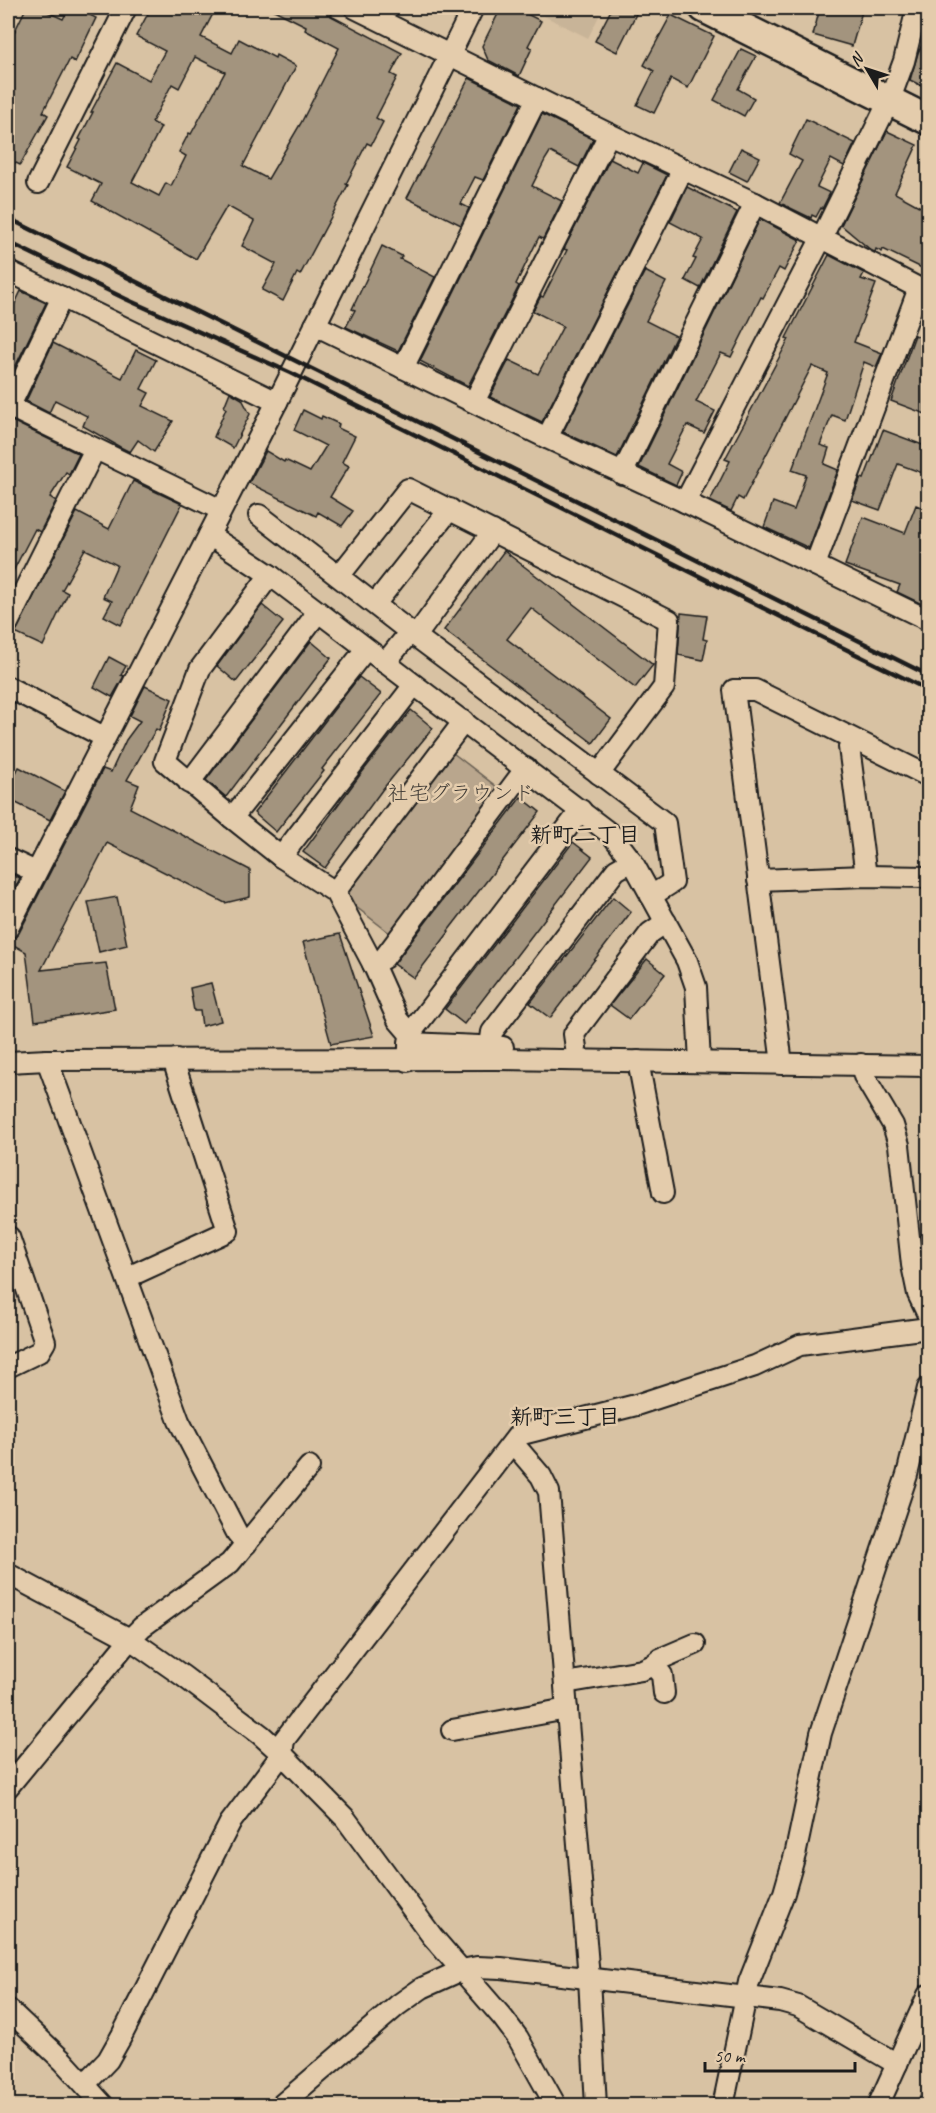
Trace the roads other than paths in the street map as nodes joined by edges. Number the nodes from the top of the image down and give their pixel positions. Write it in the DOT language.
graph roads {
  1 [pos="126,8"];
  2 [pos="355,8"];
  3 [pos="473,8"];
  4 [pos="704,8"];
  5 [pos="917,8"];
  6 [pos="450,56"];
  7 [pos="537,98"];
  8 [pos="890,99"];
  9 [pos="928,120"];
  10 [pos="609,134"];
  11 [pos="683,169"];
  12 [pos="38,183"];
  13 [pos="755,203"];
  14 [pos="822,237"];
  15 [pos="8,271"];
  16 [pos="924,290"];
  17 [pos="62,297"];
  18 [pos="315,325"];
  19 [pos="404,368"];
  20 [pos="277,402"];
  21 [pos="474,402"];
  22 [pos="8,408"];
  23 [pos="547,438"];
  24 [pos="95,449"];
  25 [pos="622,474"];
  26 [pos="685,502"];
  27 [pos="450,509"];
  28 [pos="221,510"];
  29 [pos="259,515"];
  30 [pos="493,531"];
  31 [pos="209,535"];
  32 [pos="815,565"];
  33 [pos="270,575"];
  34 [pos="339,575"];
  35 [pos="375,604"];
  36 [pos="318,612"];
  37 [pos="928,620"];
  38 [pos="8,623"];
  39 [pos="413,634"];
  40 [pos="366,649"];
  41 [pos="385,663"];
  42 [pos="414,685"];
  43 [pos="8,687"];
  44 [pos="464,721"];
  45 [pos="104,737"];
  46 [pos="853,740"];
  47 [pos="526,768"];
  48 [pos="599,774"];
  49 [pos="928,777"];
  50 [pos="189,783"];
  51 [pos="581,810"];
  52 [pos="232,818"];
  53 [pos="281,856"];
  54 [pos="8,859"];
  55 [pos="632,861"];
  56 [pos="36,872"];
  57 [pos="867,876"];
  58 [pos="928,877"];
  59 [pos="758,880"];
  60 [pos="335,892"];
  61 [pos="651,896"];
  62 [pos="666,922"];
  63 [pos="8,928"];
  64 [pos="373,964"];
  65 [pos="409,1046"];
  66 [pos="490,1046"];
  67 [pos="576,1048"];
  68 [pos="700,1055"];
  69 [pos="176,1059"];
  70 [pos="47,1060"];
  71 [pos="638,1061"];
  72 [pos="8,1062"];
  73 [pos="782,1064"];
  74 [pos="861,1064"];
  75 [pos="928,1066"];
  76 [pos="663,1193"];
  77 [pos="9,1237"];
  78 [pos="128,1277"];
  79 [pos="928,1315"];
  80 [pos="928,1328"];
  81 [pos="8,1367"];
  82 [pos="928,1388"];
  83 [pos="513,1443"];
  84 [pos="309,1467"];
  85 [pos="246,1544"];
  86 [pos="8,1574"];
  87 [pos="130,1639"];
  88 [pos="695,1644"];
  89 [pos="653,1665"];
  90 [pos="565,1683"];
  91 [pos="664,1693"];
  92 [pos="567,1709"];
  93 [pos="452,1730"];
  94 [pos="282,1754"];
  95 [pos="8,1788"];
  96 [pos="462,1970"];
  97 [pos="589,1978"];
  98 [pos="928,1995"];
  99 [pos="745,1997"];
  100 [pos="8,2009"];
  101 [pos="897,2064"];
  102 [pos="86,2084"];
  103 [pos="104,2106"];
  104 [pos="280,2106"];
  105 [pos="556,2106"];
  106 [pos="596,2106"];
  107 [pos="723,2106"];
  108 [pos="878,2106"];
  1 -- 12 [label="street"];
  2 -- 6 [label="street"];
  3 -- 6 [label="street"];
  4 -- 8 [label="highway"];
  5 -- 8 [label="street"];
  6 -- 7 [label="street"];
  6 -- 18 [label="street"];
  7 -- 10 [label="street"];
  7 -- 19 [label="street"];
  8 -- 9 [label="highway"];
  8 -- 14 [label="street"];
  10 -- 11 [label="street"];
  10 -- 21 [label="street"];
  11 -- 13 [label="street"];
  11 -- 23 [label="street"];
  13 -- 14 [label="street"];
  13 -- 25 [label="street"];
  14 -- 16 [label="street"];
  14 -- 26 [label="street"];
  15 -- 17 [label="street"];
  16 -- 32 [label="street"];
  17 -- 20 [label="street"];
  17 -- 22 [label="street"];
  18 -- 19 [label="street"];
  18 -- 20 [label="street"];
  19 -- 21 [label="street"];
  20 -- 28 [label="street"];
  21 -- 23 [label="street"];
  22 -- 24 [label="street"];
  23 -- 25 [label="street"];
  24 -- 28 [label="street"];
  24 -- 38 [label="street"];
  25 -- 26 [label="street"];
  26 -- 32 [label="street"];
  27 -- 30 [label="street"];
  27 -- 34 [label="street"];
  27 -- 35 [label="street"];
  28 -- 31 [label="street"];
  29 -- 34 [label="street"];
  30 -- 39 [label="street"];
  30 -- 48 [label="street"];
  31 -- 33 [label="street"];
  31 -- 45 [label="street"];
  32 -- 37 [label="street"];
  33 -- 36 [label="street"];
  33 -- 50 [label="street"];
  34 -- 35 [label="street"];
  35 -- 39 [label="street"];
  36 -- 40 [label="street"];
  36 -- 50 [label="street"];
  39 -- 41 [label="street"];
  39 -- 48 [label="street"];
  40 -- 41 [label="street"];
  40 -- 52 [label="street"];
  41 -- 42 [label="street"];
  42 -- 44 [label="street"];
  42 -- 53 [label="street"];
  43 -- 45 [label="street"];
  44 -- 47 [label="street"];
  44 -- 60 [label="street"];
  45 -- 56 [label="street"];
  46 -- 49 [label="street"];
  46 -- 57 [label="street"];
  46 -- 59 [label="street"];
  47 -- 51 [label="street"];
  47 -- 64 [label="street"];
  48 -- 61 [label="street"];
  50 -- 52 [label="street"];
  51 -- 55 [label="street"];
  51 -- 65 [label="street"];
  52 -- 53 [label="street"];
  53 -- 60 [label="street"];
  54 -- 56 [label="street"];
  55 -- 61 [label="street"];
  55 -- 66 [label="street"];
  56 -- 63 [label="street"];
  57 -- 58 [label="street"];
  57 -- 59 [label="street"];
  59 -- 73 [label="street"];
  60 -- 64 [label="street"];
  61 -- 62 [label="street"];
  62 -- 67 [label="street"];
  62 -- 68 [label="street"];
  64 -- 65 [label="street"];
  65 -- 66 [label="street"];
  65 -- 69 [label="street"];
  65 -- 71 [label="street"];
  66 -- 67 [label="street"];
  67 -- 68 [label="street"];
  68 -- 71 [label="street"];
  68 -- 73 [label="street"];
  69 -- 70 [label="street"];
  69 -- 78 [label="street"];
  70 -- 72 [label="street"];
  70 -- 78 [label="street"];
  71 -- 76 [label="street"];
  73 -- 74 [label="street"];
  74 -- 75 [label="street"];
  74 -- 79 [label="street"];
  77 -- 81 [label="street"];
  78 -- 85 [label="street"];
  80 -- 83 [label="street"];
  82 -- 99 [label="street"];
  83 -- 90 [label="street"];
  83 -- 94 [label="street"];
  84 -- 85 [label="street"];
  85 -- 87 [label="street"];
  86 -- 87 [label="street"];
  87 -- 94 [label="street"];
  87 -- 95 [label="street"];
  88 -- 89 [label="street"];
  89 -- 90 [label="street"];
  89 -- 91 [label="street"];
  90 -- 92 [label="street"];
  92 -- 93 [label="street"];
  92 -- 97 [label="street"];
  94 -- 96 [label="street"];
  94 -- 102 [label="street"];
  96 -- 97 [label="street"];
  96 -- 104 [label="street"];
  96 -- 105 [label="street"];
  97 -- 99 [label="street"];
  97 -- 106 [label="street"];
  98 -- 101 [label="street"];
  99 -- 101 [label="street"];
  99 -- 107 [label="street"];
  100 -- 102 [label="street"];
  101 -- 108 [label="street"];
  102 -- 103 [label="street"];
}
